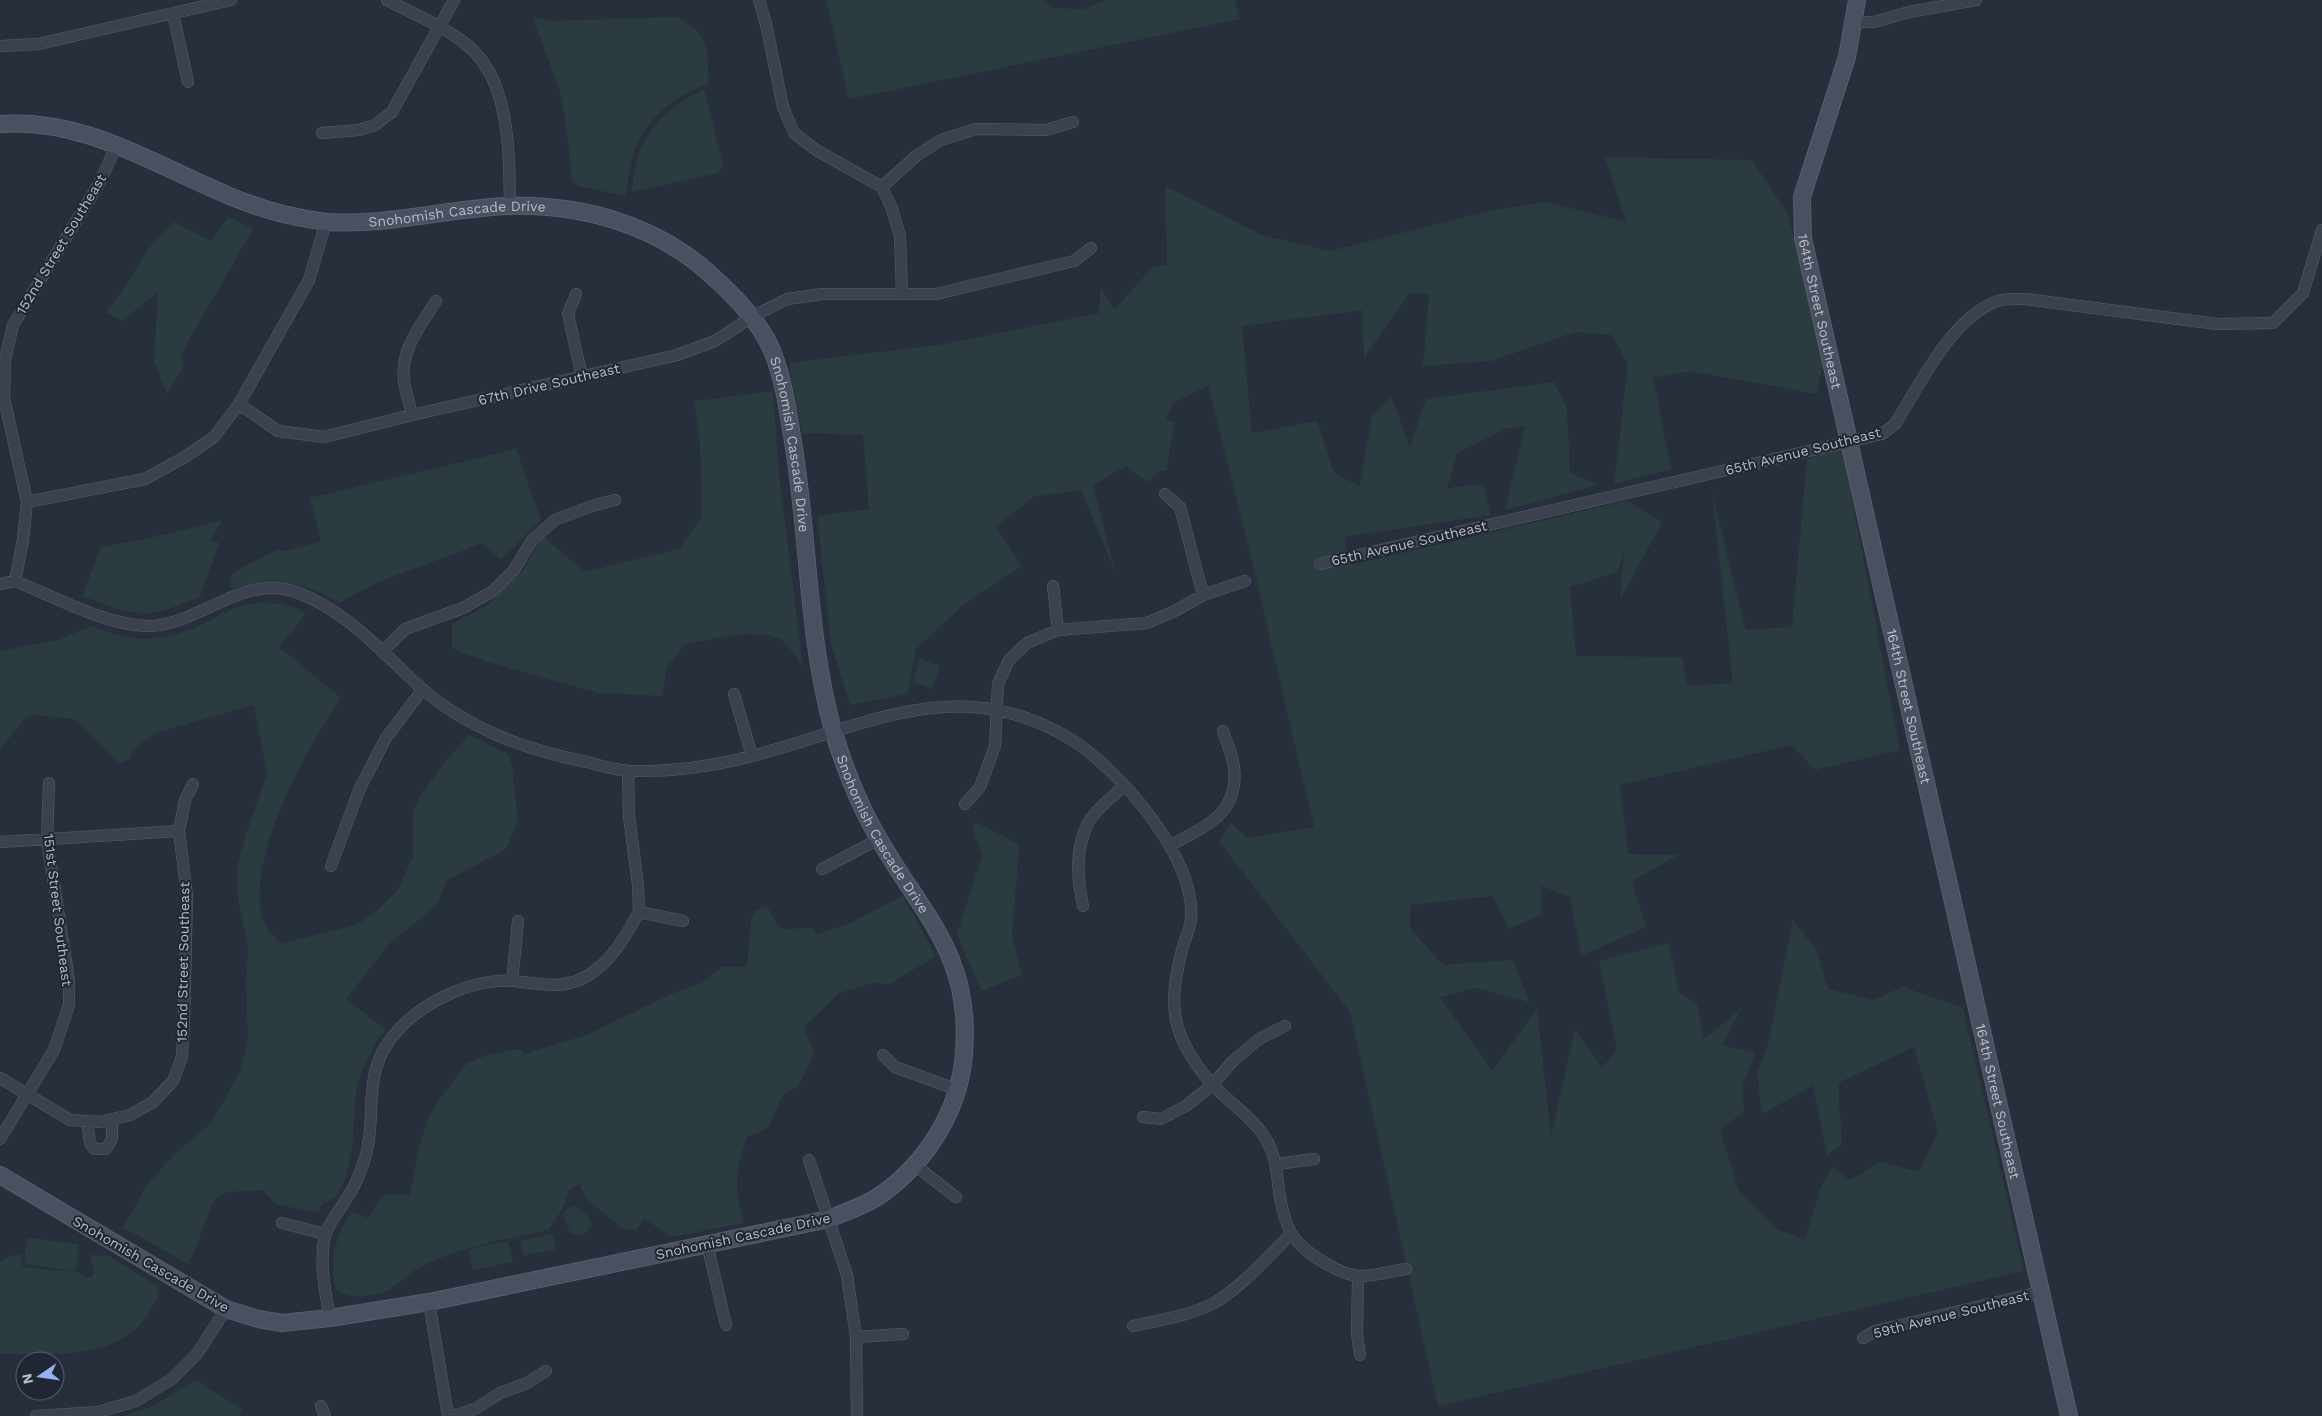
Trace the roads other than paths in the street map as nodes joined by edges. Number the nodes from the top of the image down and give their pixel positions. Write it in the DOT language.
graph roads {
  1 [pos="231,0"];
  2 [pos="387,0"];
  3 [pos="454,0"];
  4 [pos="760,0"];
  5 [pos="1857,0"];
  6 [pos="1976,0"];
  7 [pos="173,13"];
  8 [pos="1854,22"];
  9 [pos="437,27"];
  10 [pos="0,46"];
  11 [pos="188,82"];
  12 [pos="1073,122"];
  13 [pos="0,124"];
  14 [pos="322,132"];
  15 [pos="117,144"];
  16 [pos="882,187"];
  17 [pos="510,206"];
  18 [pos="326,222"];
  19 [pos="2322,230"];
  20 [pos="1092,248"];
  21 [pos="576,294"];
  22 [pos="902,294"];
  23 [pos="436,301"];
  24 [pos="752,317"];
  25 [pos="582,377"];
  26 [pos="2,399"];
  27 [pos="238,404"];
  28 [pos="412,414"];
  29 [pos="1847,441"];
  30 [pos="1165,494"];
  31 [pos="615,500"];
  32 [pos="27,502"];
  33 [pos="1320,564"];
  34 [pos="15,581"];
  35 [pos="1246,581"];
  36 [pos="0,584"];
  37 [pos="1053,586"];
  38 [pos="1203,595"];
  39 [pos="1058,630"];
  40 [pos="384,650"];
  41 [pos="423,689"];
  42 [pos="734,694"];
  43 [pos="996,710"];
  44 [pos="833,730"];
  45 [pos="1223,731"];
  46 [pos="752,756"];
  47 [pos="628,771"];
  48 [pos="49,783"];
  49 [pos="193,784"];
  50 [pos="1123,786"];
  51 [pos="965,804"];
  52 [pos="178,831"];
  53 [pos="879,839"];
  54 [pos="47,840"];
  55 [pos="0,842"];
  56 [pos="1171,845"];
  57 [pos="331,866"];
  58 [pos="822,869"];
  59 [pos="1083,906"];
  60 [pos="639,912"];
  61 [pos="518,921"];
  62 [pos="683,921"];
  63 [pos="512,981"];
  64 [pos="1285,1026"];
  65 [pos="883,1054"];
  66 [pos="0,1078"];
  67 [pos="1212,1084"];
  68 [pos="958,1090"];
  69 [pos="26,1095"];
  70 [pos="1143,1117"];
  71 [pos="112,1119"];
  72 [pos="87,1121"];
  73 [pos="0,1139"];
  74 [pos="1314,1159"];
  75 [pos="809,1160"];
  76 [pos="1278,1164"];
  77 [pos="916,1166"];
  78 [pos="0,1175"];
  79 [pos="956,1197"];
  80 [pos="829,1219"];
  81 [pos="282,1223"];
  82 [pos="325,1234"];
  83 [pos="1291,1234"];
  84 [pos="707,1244"];
  85 [pos="1406,1269"];
  86 [pos="1358,1276"];
  87 [pos="2040,1292"];
  88 [pos="429,1302"];
  89 [pos="226,1309"];
  90 [pos="330,1318"];
  91 [pos="726,1325"];
  92 [pos="1133,1326"];
  93 [pos="903,1334"];
  94 [pos="856,1337"];
  95 [pos="1863,1338"];
  96 [pos="1360,1355"];
  97 [pos="546,1371"];
  98 [pos="36,1416"];
  99 [pos="448,1416"];
  100 [pos="454,1416"];
  101 [pos="857,1416"];
  102 [pos="2069,1416"];
  1 -- 7 [label="street"];
  2 -- 9 [label="street"];
  3 -- 9 [label="street"];
  4 -- 16 [label="street"];
  5 -- 8 [label="street, 164th Street Southeast"];
  6 -- 8 [label="street"];
  7 -- 10 [label="street"];
  7 -- 11 [label="street"];
  8 -- 29 [label="street, 164th Street Southeast"];
  9 -- 14 [label="street"];
  9 -- 17 [label="street"];
  12 -- 16 [label="street"];
  13 -- 15 [label="street, Snohomish Cascade Drive"];
  15 -- 18 [label="street, Snohomish Cascade Drive"];
  15 -- 26 [label="street, 152nd Street Southeast"];
  16 -- 22 [label="street"];
  17 -- 18 [label="street, Snohomish Cascade Drive"];
  17 -- 24 [label="street, Snohomish Cascade Drive"];
  18 -- 27 [label="street"];
  19 -- 29 [label="street, 65th Avenue Southeast"];
  20 -- 22 [label="street, 67th Drive Southeast"];
  21 -- 25 [label="street"];
  22 -- 24 [label="street, 67th Drive Southeast"];
  23 -- 28 [label="street"];
  24 -- 25 [label="street, 67th Drive Southeast"];
  24 -- 44 [label="street, Snohomish Cascade Drive"];
  25 -- 28 [label="street, 67th Drive Southeast"];
  26 -- 32 [label="street, 152nd Street Southeast"];
  27 -- 28 [label="street, 67th Drive Southeast"];
  27 -- 32 [label="street"];
  29 -- 33 [label="street, 65th Avenue Southeast"];
  29 -- 87 [label="street, 164th Street Southeast"];
  30 -- 38 [label="street"];
  31 -- 40 [label="street"];
  32 -- 34 [label="street, 152nd Street Southeast"];
  34 -- 36 [label="street"];
  34 -- 40 [label="street"];
  35 -- 38 [label="street"];
  37 -- 39 [label="street"];
  38 -- 39 [label="street"];
  39 -- 43 [label="street"];
  40 -- 41 [label="street"];
  41 -- 47 [label="street"];
  41 -- 57 [label="street"];
  42 -- 46 [label="street"];
  43 -- 44 [label="street"];
  43 -- 50 [label="street"];
  43 -- 51 [label="street"];
  44 -- 46 [label="street"];
  44 -- 53 [label="street, Snohomish Cascade Drive"];
  45 -- 56 [label="street"];
  46 -- 47 [label="street"];
  47 -- 60 [label="street"];
  48 -- 54 [label="street, 151st Street Southeast"];
  49 -- 52 [label="street, 152nd Street Southeast"];
  50 -- 56 [label="street"];
  50 -- 59 [label="street"];
  52 -- 54 [label="street"];
  52 -- 71 [label="street, 152nd Street Southeast"];
  53 -- 58 [label="street"];
  53 -- 68 [label="street, Snohomish Cascade Drive"];
  54 -- 55 [label="street"];
  54 -- 69 [label="street, 151st Street Southeast"];
  56 -- 67 [label="street"];
  60 -- 62 [label="street"];
  60 -- 63 [label="street"];
  61 -- 63 [label="street"];
  63 -- 82 [label="street"];
  64 -- 67 [label="street"];
  65 -- 68 [label="street"];
  66 -- 69 [label="street"];
  67 -- 70 [label="street"];
  67 -- 76 [label="street"];
  68 -- 77 [label="street, Snohomish Cascade Drive"];
  69 -- 72 [label="street"];
  69 -- 73 [label="street, 151st Street Southeast"];
  71 -- 72 [label="street"];
  71 -- 72 [label="street"];
  74 -- 76 [label="street"];
  75 -- 80 [label="street"];
  76 -- 83 [label="street"];
  77 -- 79 [label="street"];
  77 -- 80 [label="street, Snohomish Cascade Drive"];
  78 -- 89 [label="street, Snohomish Cascade Drive"];
  80 -- 84 [label="street, Snohomish Cascade Drive"];
  80 -- 94 [label="street"];
  81 -- 82 [label="street"];
  82 -- 90 [label="street"];
  83 -- 86 [label="street"];
  83 -- 92 [label="street"];
  84 -- 88 [label="street, Snohomish Cascade Drive"];
  84 -- 91 [label="street"];
  85 -- 86 [label="street"];
  86 -- 96 [label="street"];
  87 -- 95 [label="street, 59th Avenue Southeast"];
  87 -- 102 [label="street, 164th Street Southeast"];
  88 -- 90 [label="street, Snohomish Cascade Drive"];
  88 -- 99 [label="street"];
  89 -- 90 [label="street, Snohomish Cascade Drive"];
  89 -- 98 [label="street"];
  93 -- 94 [label="street"];
  94 -- 101 [label="street"];
  97 -- 100 [label="street"];
}
